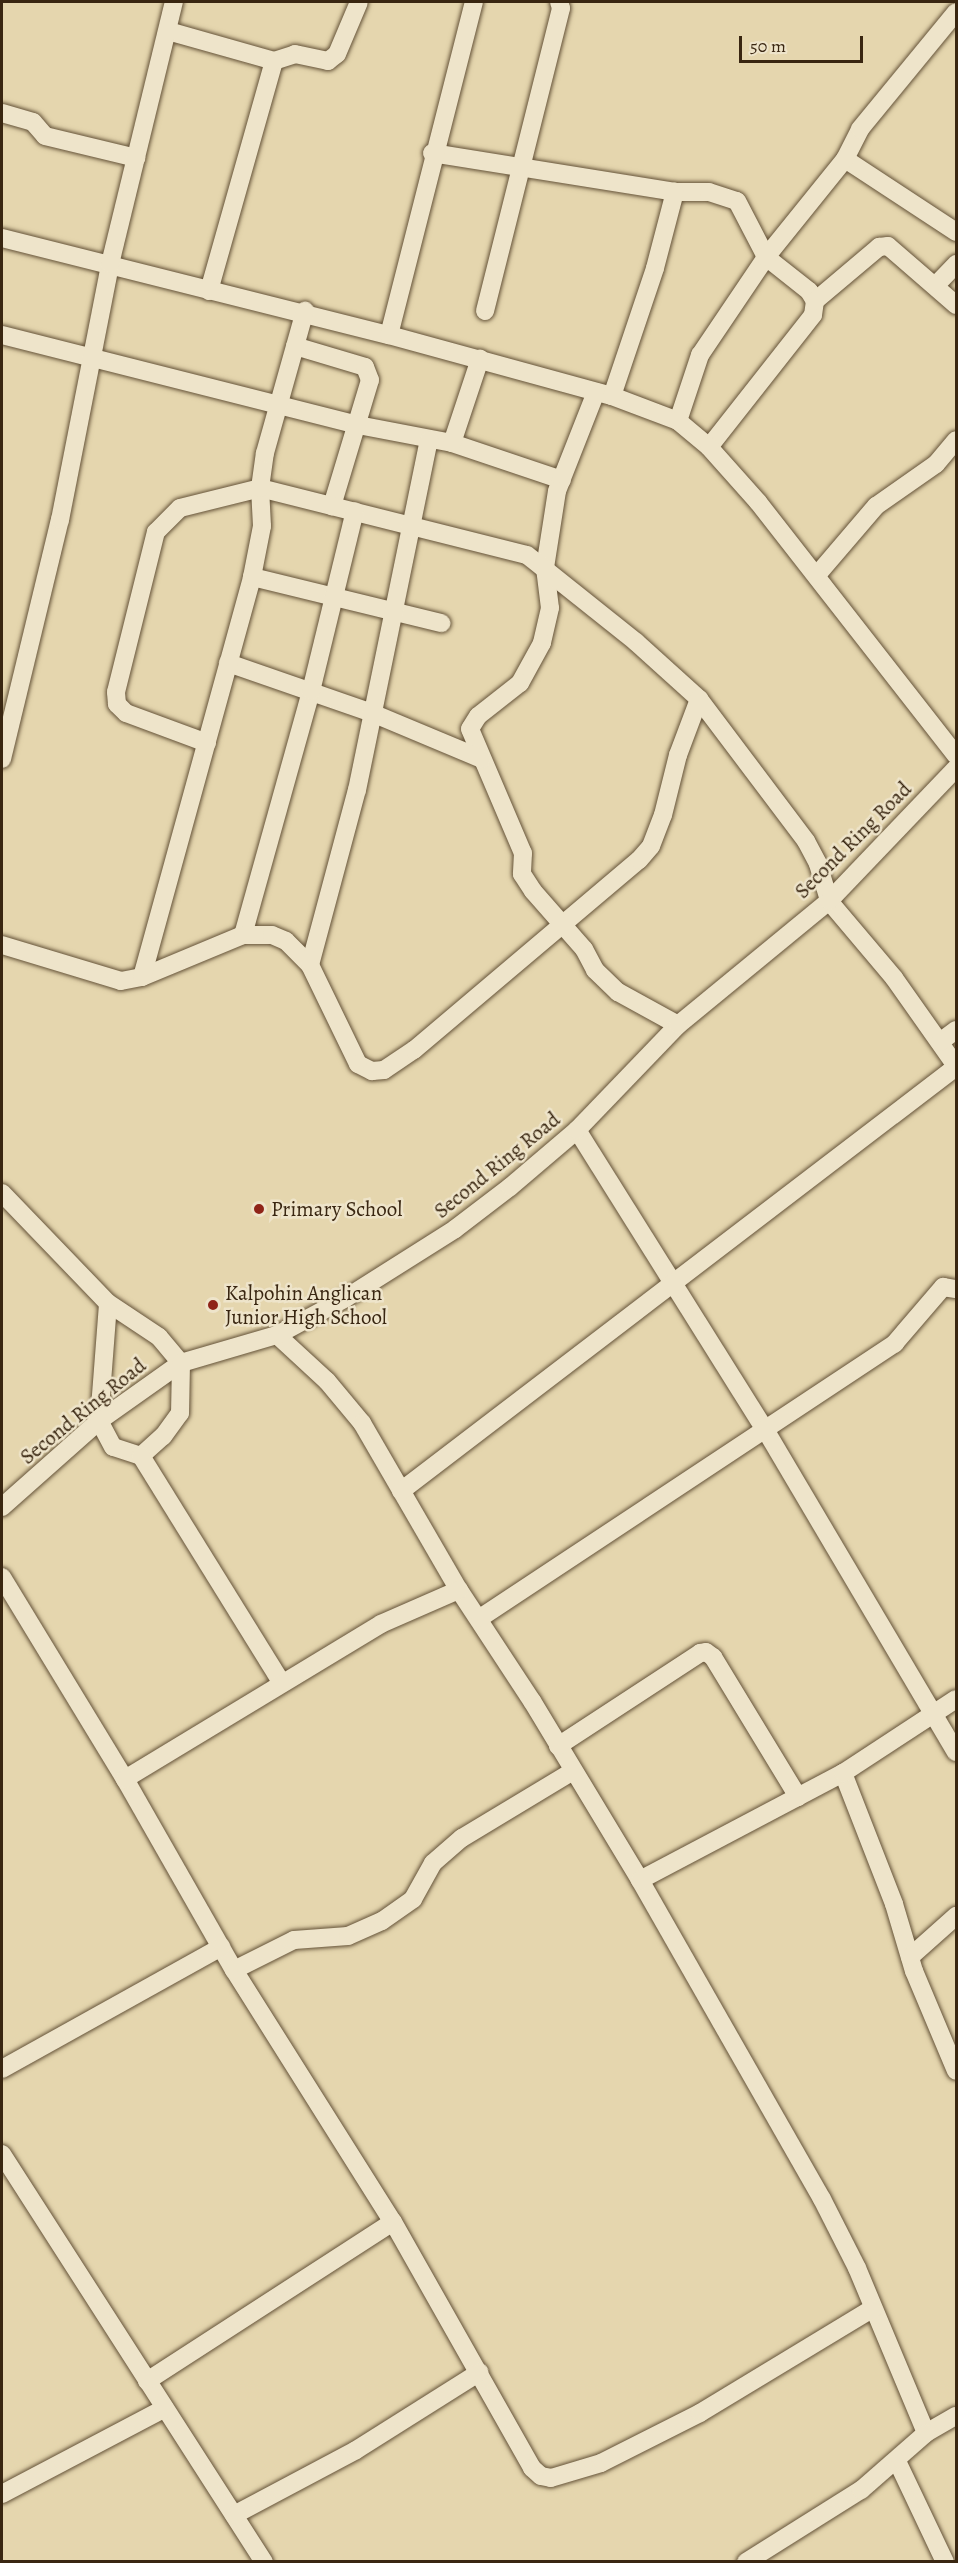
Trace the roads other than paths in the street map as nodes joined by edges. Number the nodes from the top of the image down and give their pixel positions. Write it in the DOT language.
graph roads {
  1 [pos="174,2"];
  2 [pos="359,2"];
  3 [pos="474,2"];
  4 [pos="559,2"];
  5 [pos="957,12"];
  6 [pos="168,31"];
  7 [pos="274,61"];
  8 [pos="2,113"];
  9 [pos="432,153"];
  10 [pos="136,158"];
  11 [pos="845,159"];
  12 [pos="519,168"];
  13 [pos="675,192"];
  14 [pos="957,232"];
  15 [pos="2,238"];
  16 [pos="766,256"];
  17 [pos="110,264"];
  18 [pos="957,264"];
  19 [pos="937,284"];
  20 [pos="209,291"];
  21 [pos="815,301"];
  22 [pos="957,304"];
  23 [pos="305,311"];
  24 [pos="485,311"];
  25 [pos="2,335"];
  26 [pos="389,335"];
  27 [pos="295,346"];
  28 [pos="90,355"];
  29 [pos="480,359"];
  30 [pos="604,394"];
  31 [pos="278,404"];
  32 [pos="678,421"];
  33 [pos="358,425"];
  34 [pos="429,440"];
  35 [pos="957,441"];
  36 [pos="452,443"];
  37 [pos="709,447"];
  38 [pos="562,480"];
  39 [pos="260,488"];
  40 [pos="332,506"];
  41 [pos="355,511"];
  42 [pos="409,524"];
  43 [pos="545,568"];
  44 [pos="818,575"];
  45 [pos="252,577"];
  46 [pos="334,597"];
  47 [pos="394,611"];
  48 [pos="441,623"];
  49 [pos="228,663"];
  50 [pos="9,686"];
  51 [pos="310,691"];
  52 [pos="699,699"];
  53 [pos="372,713"];
  54 [pos="207,743"];
  55 [pos="957,755"];
  56 [pos="2,759"];
  57 [pos="482,759"];
  58 [pos="957,768"];
  59 [pos="829,901"];
  60 [pos="562,926"];
  61 [pos="243,935"];
  62 [pos="2,945"];
  63 [pos="310,965"];
  64 [pos="142,977"];
  65 [pos="678,1025"];
  66 [pos="957,1030"];
  67 [pos="940,1042"];
  68 [pos="957,1067"];
  69 [pos="577,1130"];
  70 [pos="2,1193"];
  71 [pos="675,1283"];
  72 [pos="957,1289"];
  73 [pos="108,1303"];
  74 [pos="277,1335"];
  75 [pos="181,1363"];
  76 [pos="99,1422"];
  77 [pos="766,1431"];
  78 [pos="141,1456"];
  79 [pos="402,1491"];
  80 [pos="2,1507"];
  81 [pos="2,1577"];
  82 [pos="459,1590"];
  83 [pos="480,1618"];
  84 [pos="282,1683"];
  85 [pos="957,1698"];
  86 [pos="935,1713"];
  87 [pos="558,1746"];
  88 [pos="957,1752"];
  89 [pos="573,1771"];
  90 [pos="843,1773"];
  91 [pos="125,1779"];
  92 [pos="798,1797"];
  93 [pos="640,1880"];
  94 [pos="957,1916"];
  95 [pos="221,1947"];
  96 [pos="910,1957"];
  97 [pos="234,1970"];
  98 [pos="2,2069"];
  99 [pos="957,2071"];
  100 [pos="2,2154"];
  101 [pos="393,2222"];
  102 [pos="872,2309"];
  103 [pos="480,2372"];
  104 [pos="147,2380"];
  105 [pos="165,2408"];
  106 [pos="957,2416"];
  107 [pos="926,2433"];
  108 [pos="897,2461"];
  109 [pos="2,2494"];
  110 [pos="234,2515"];
  111 [pos="264,2562"];
  112 [pos="746,2562"];
  113 [pos="945,2562"];
  1 -- 6 [label="street"];
  2 -- 7 [label="street"];
  3 -- 9 [label="street"];
  4 -- 12 [label="street"];
  5 -- 11 [label="street"];
  6 -- 7 [label="street"];
  6 -- 10 [label="street"];
  7 -- 20 [label="street"];
  8 -- 10 [label="street"];
  9 -- 12 [label="street"];
  9 -- 26 [label="street"];
  10 -- 17 [label="street"];
  11 -- 14 [label="street"];
  11 -- 16 [label="street"];
  12 -- 13 [label="street"];
  12 -- 24 [label="street"];
  13 -- 16 [label="street"];
  13 -- 30 [label="street"];
  15 -- 17 [label="street"];
  16 -- 21 [label="street"];
  16 -- 32 [label="street"];
  17 -- 20 [label="street"];
  17 -- 28 [label="street"];
  18 -- 19 [label="street"];
  19 -- 21 [label="street"];
  19 -- 22 [label="street"];
  20 -- 23 [label="street"];
  21 -- 37 [label="street"];
  23 -- 26 [label="street"];
  23 -- 27 [label="street"];
  25 -- 28 [label="street"];
  26 -- 29 [label="street"];
  27 -- 31 [label="street"];
  27 -- 33 [label="street"];
  28 -- 31 [label="street"];
  28 -- 50 [label="street"];
  29 -- 30 [label="street"];
  29 -- 36 [label="street"];
  30 -- 32 [label="street"];
  30 -- 38 [label="street"];
  31 -- 33 [label="street"];
  31 -- 39 [label="street"];
  32 -- 37 [label="street"];
  33 -- 34 [label="street"];
  33 -- 40 [label="street"];
  34 -- 36 [label="street"];
  34 -- 42 [label="street"];
  35 -- 44 [label="street"];
  36 -- 38 [label="street"];
  37 -- 44 [label="street"];
  38 -- 43 [label="street"];
  39 -- 40 [label="street"];
  39 -- 45 [label="street"];
  39 -- 54 [label="street"];
  40 -- 41 [label="street"];
  41 -- 42 [label="street"];
  41 -- 46 [label="street"];
  42 -- 43 [label="street"];
  42 -- 47 [label="street"];
  43 -- 52 [label="street"];
  43 -- 57 [label="street"];
  44 -- 55 [label="street"];
  45 -- 46 [label="street"];
  45 -- 49 [label="street"];
  46 -- 47 [label="street"];
  46 -- 51 [label="street"];
  47 -- 48 [label="street"];
  47 -- 53 [label="street"];
  49 -- 51 [label="street"];
  49 -- 54 [label="street"];
  50 -- 56 [label="street"];
  51 -- 53 [label="street"];
  51 -- 61 [label="street"];
  52 -- 59 [label="street"];
  52 -- 60 [label="street"];
  53 -- 57 [label="street"];
  53 -- 63 [label="street"];
  54 -- 64 [label="street"];
  57 -- 60 [label="street"];
  58 -- 59 [label="street, Second Ring Road"];
  59 -- 65 [label="street, Second Ring Road"];
  59 -- 67 [label="street"];
  60 -- 63 [label="street"];
  60 -- 65 [label="street"];
  61 -- 63 [label="street"];
  61 -- 64 [label="street"];
  62 -- 64 [label="street"];
  65 -- 69 [label="street, Second Ring Road"];
  66 -- 67 [label="street"];
  67 -- 68 [label="street"];
  68 -- 71 [label="street"];
  69 -- 71 [label="street"];
  69 -- 74 [label="street, Second Ring Road"];
  70 -- 73 [label="street"];
  71 -- 77 [label="street"];
  71 -- 79 [label="street"];
  72 -- 77 [label="street"];
  73 -- 75 [label="street"];
  73 -- 76 [label="street"];
  74 -- 75 [label="street, Second Ring Road"];
  74 -- 79 [label="street"];
  75 -- 76 [label="street, Second Ring Road"];
  75 -- 78 [label="street"];
  76 -- 78 [label="street"];
  76 -- 80 [label="street, Second Ring Road"];
  77 -- 83 [label="street"];
  77 -- 86 [label="street"];
  78 -- 84 [label="street"];
  79 -- 82 [label="street"];
  81 -- 91 [label="street"];
  82 -- 83 [label="street"];
  82 -- 84 [label="street"];
  83 -- 87 [label="street"];
  84 -- 91 [label="street"];
  85 -- 86 [label="street"];
  86 -- 88 [label="street"];
  86 -- 90 [label="street"];
  87 -- 89 [label="street"];
  87 -- 92 [label="street"];
  89 -- 93 [label="street"];
  89 -- 97 [label="street"];
  90 -- 92 [label="street"];
  90 -- 96 [label="street"];
  91 -- 95 [label="street"];
  92 -- 93 [label="street"];
  93 -- 102 [label="street"];
  94 -- 96 [label="street"];
  95 -- 97 [label="street"];
  95 -- 98 [label="street"];
  96 -- 99 [label="street"];
  97 -- 101 [label="street"];
  100 -- 104 [label="street"];
  101 -- 103 [label="street"];
  101 -- 104 [label="street"];
  102 -- 103 [label="street"];
  102 -- 107 [label="street"];
  103 -- 110 [label="street"];
  104 -- 105 [label="street"];
  105 -- 109 [label="street"];
  105 -- 110 [label="street"];
  106 -- 107 [label="street"];
  107 -- 108 [label="street"];
  108 -- 112 [label="street"];
  108 -- 113 [label="street"];
  110 -- 111 [label="street"];
}
